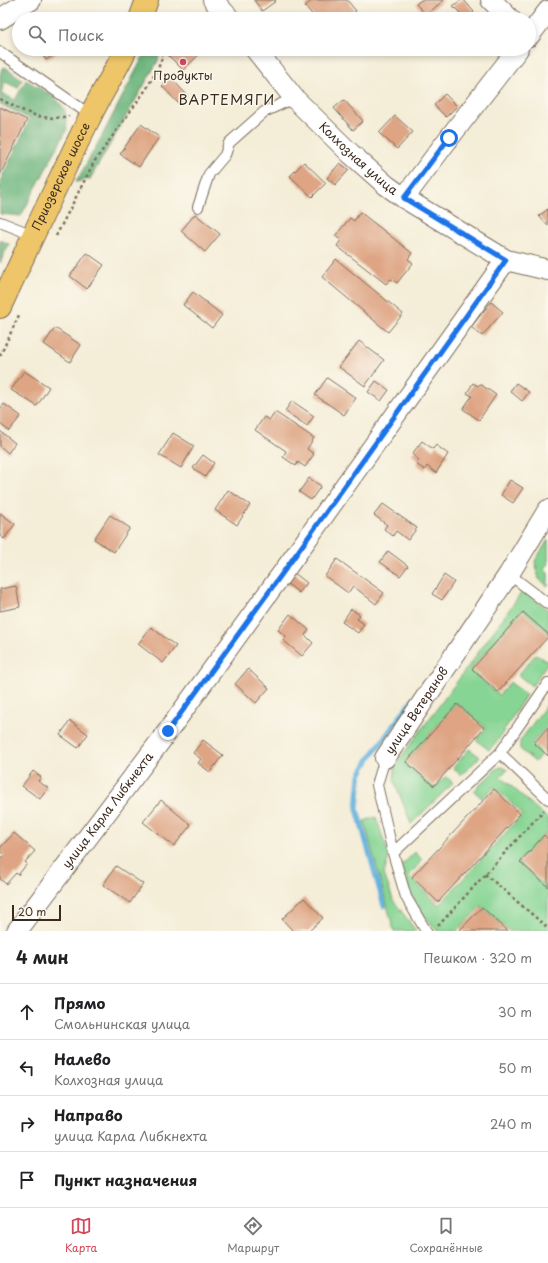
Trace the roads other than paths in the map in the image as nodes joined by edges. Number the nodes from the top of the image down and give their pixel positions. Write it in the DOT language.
graph roads {
  1 [pos="31,0"];
  2 [pos="147,0"];
  3 [pos="213,0"];
  4 [pos="491,0"];
  5 [pos="548,11"];
  6 [pos="143,12"];
  7 [pos="224,12"];
  8 [pos="503,12"];
  9 [pos="0,19"];
  10 [pos="536,27"];
  11 [pos="0,52"];
  12 [pos="123,56"];
  13 [pos="261,56"];
  14 [pos="513,56"];
  15 [pos="294,98"];
  16 [pos="88,114"];
  17 [pos="404,198"];
  18 [pos="198,207"];
  19 [pos="0,222"];
  20 [pos="33,235"];
  21 [pos="506,260"];
  22 [pos="548,270"];
  23 [pos="10,309"];
  24 [pos="548,510"];
  25 [pos="509,574"];
  26 [pos="548,604"];
  27 [pos="548,683"];
  28 [pos="500,753"];
  29 [pos="385,758"];
  30 [pos="548,799"];
  31 [pos="394,853"];
  32 [pos="17,931"];
  33 [pos="426,931"];
  1 -- 9 [label="street"];
  2 -- 6 [label="main road"];
  3 -- 7 [label="street"];
  4 -- 8 [label="street"];
  5 -- 10 [label="street"];
  11 -- 16 [label="lane"];
  12 -- 16 [label="main road, Приозерское шоссе"];
  13 -- 15 [label="street, Колхозная улица"];
  14 -- 17 [label="street"];
  15 -- 17 [label="street, Колхозная улица"];
  15 -- 18 [label="lane"];
  16 -- 20 [label="main road, Приозерское шоссе"];
  17 -- 21 [label="street, Колхозная улица"];
  19 -- 20 [label="lane"];
  20 -- 23 [label="main road, Приозерское шоссе"];
  21 -- 22 [label="street, Колхозная улица"];
  21 -- 32 [label="street, улица Карла Либкнехта"];
  24 -- 25 [label="street, улица Ветеранов"];
  25 -- 26 [label="lane"];
  25 -- 29 [label="street, улица Ветеранов"];
  27 -- 28 [label="lane"];
  28 -- 30 [label="lane"];
  28 -- 31 [label="lane"];
  29 -- 31 [label="lane, улица Ветеранов"];
  31 -- 33 [label="lane, улица Ветеранов"];
}
